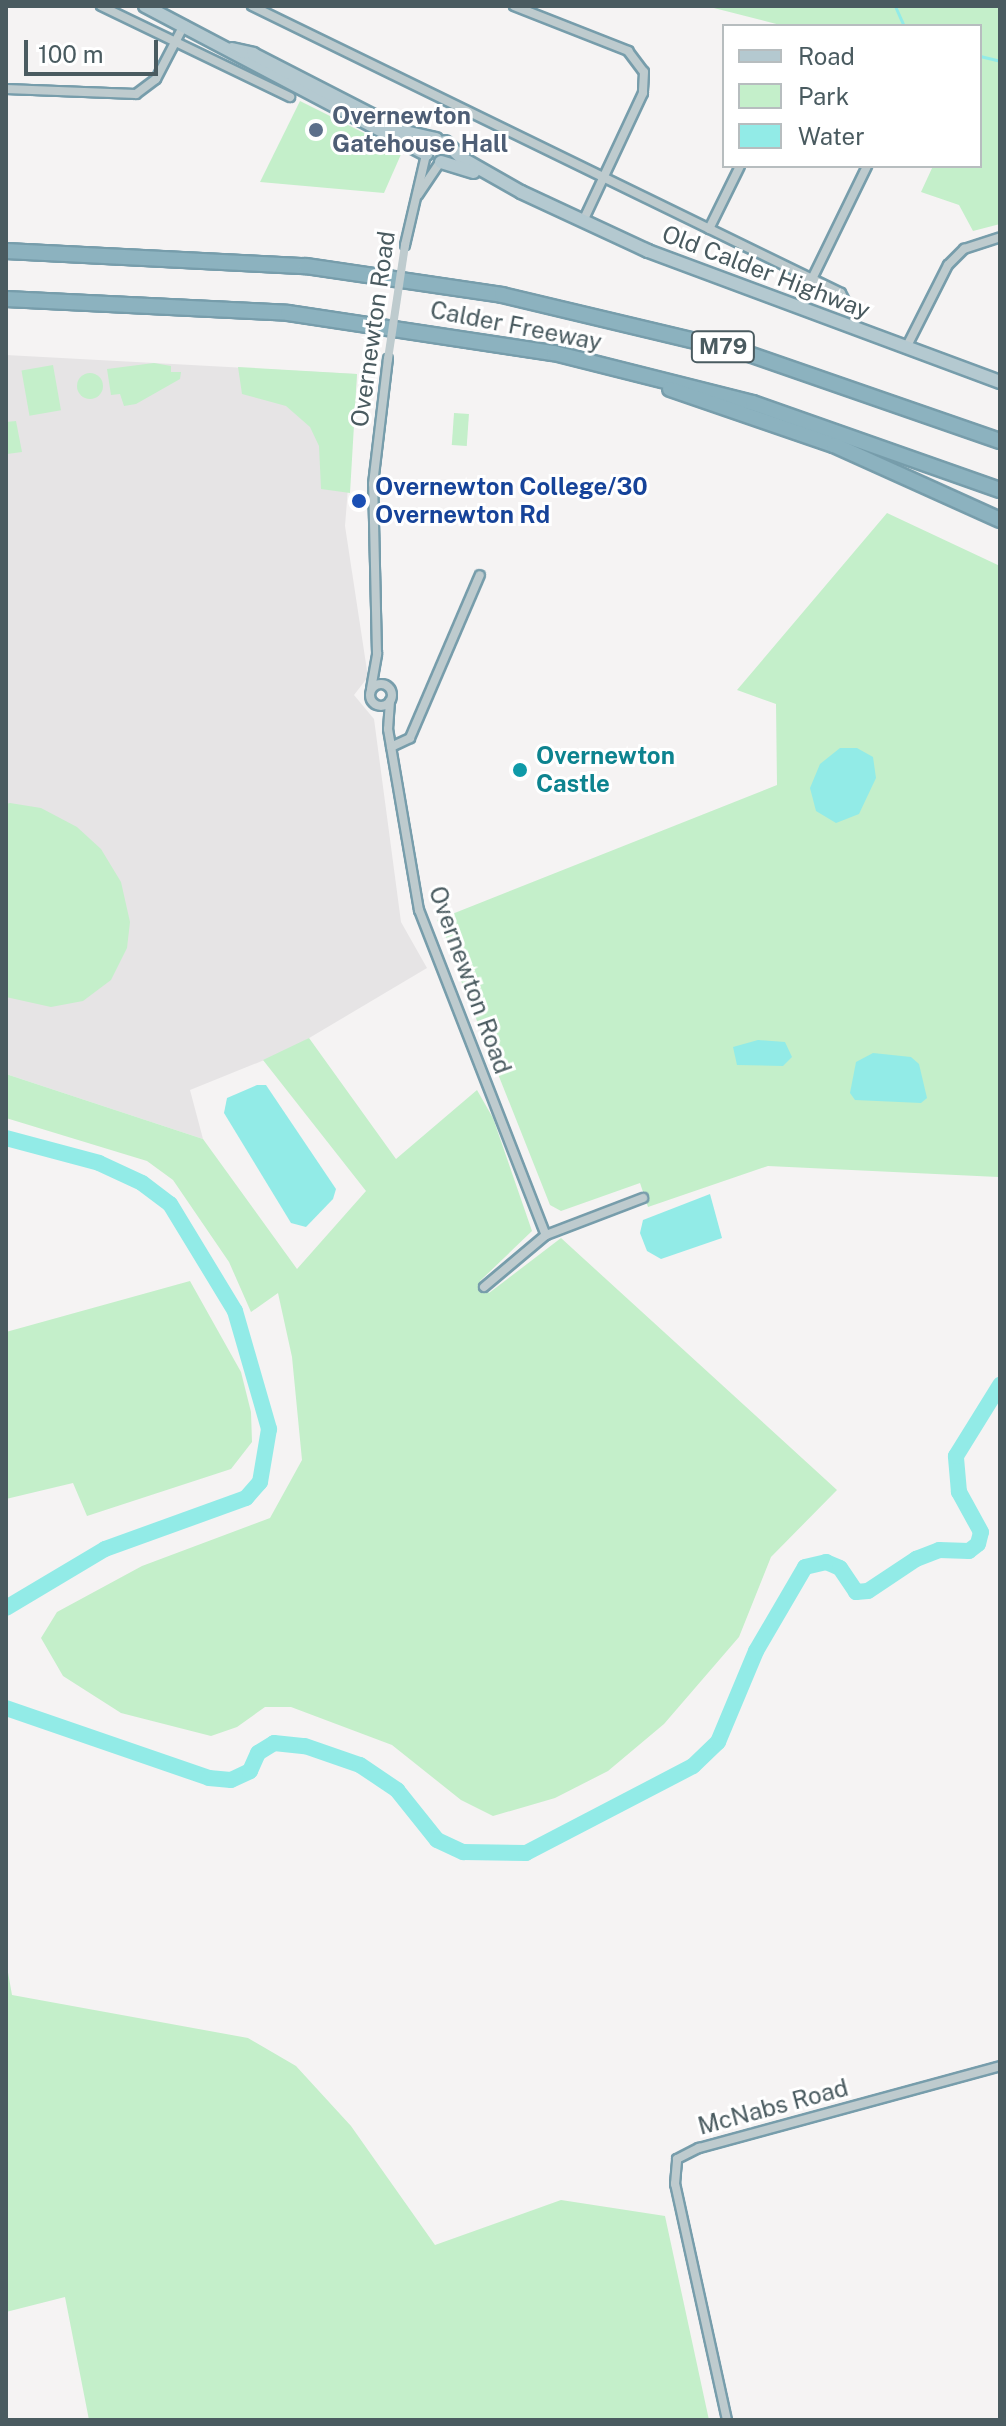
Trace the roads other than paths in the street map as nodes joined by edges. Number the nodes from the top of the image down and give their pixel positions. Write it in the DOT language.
graph roads {
  1 [pos="101,6"];
  2 [pos="145,6"];
  3 [pos="253,6"];
  4 [pos="514,6"];
  5 [pos="184,25"];
  6 [pos="175,42"];
  7 [pos="232,49"];
  8 [pos="6,89"];
  9 [pos="290,97"];
  10 [pos="440,140"];
  11 [pos="426,155"];
  12 [pos="440,162"];
  13 [pos="739,168"];
  14 [pos="866,168"];
  15 [pos="604,178"];
  16 [pos="521,192"];
  17 [pos="414,202"];
  18 [pos="583,221"];
  19 [pos="709,229"];
  20 [pos="1000,237"];
  21 [pos="6,251"];
  22 [pos="812,279"];
  23 [pos="6,299"];
  24 [pos="847,305"];
  25 [pos="501,343"];
  26 [pos="906,348"];
  27 [pos="1000,382"];
  28 [pos="1000,441"];
  29 [pos="1000,490"];
  30 [pos="1000,520"];
  31 [pos="480,575"];
  32 [pos="377,654"];
  33 [pos="387,686"];
  34 [pos="371,689"];
  35 [pos="390,701"];
  36 [pos="376,705"];
  37 [pos="390,738"];
  38 [pos="643,1198"];
  39 [pos="546,1235"];
  40 [pos="484,1287"];
  41 [pos="1000,2066"];
  42 [pos="727,2420"];
  1 -- 6 [label="street"];
  2 -- 5 [label="main road, Old Calder Highway"];
  3 -- 15 [label="street"];
  4 -- 15 [label="street"];
  5 -- 6 [label="street"];
  5 -- 7 [label="main road, Old Calder Highway"];
  6 -- 8 [label="street"];
  6 -- 9 [label="street"];
  7 -- 10 [label="main road, Old Calder Highway"];
  7 -- 11 [label="main road, Old Calder Highway"];
  10 -- 11 [label="main road"];
  10 -- 12 [label="main road"];
  10 -- 16 [label="main road, Old Calder Highway"];
  11 -- 12 [label="main road, Old Calder Highway"];
  11 -- 17 [label="street, Overnewton Road"];
  12 -- 16 [label="main road, Old Calder Highway"];
  12 -- 17 [label="street, Overnewton Road"];
  13 -- 19 [label="street"];
  14 -- 22 [label="street"];
  15 -- 18 [label="street"];
  15 -- 19 [label="street"];
  16 -- 18 [label="main road, Old Calder Highway"];
  17 -- 32 [label="street, Overnewton Road, bridge"];
  18 -- 26 [label="main road, Old Calder Highway"];
  19 -- 22 [label="street"];
  20 -- 26 [label="street"];
  21 -- 28 [label="highway, Calder Freeway / M79"];
  22 -- 24 [label="street"];
  23 -- 25 [label="highway, Calder Freeway / M79"];
  25 -- 29 [label="highway, Calder Freeway / M79"];
  25 -- 30 [label="highway"];
  26 -- 27 [label="main road, Old Calder Highway"];
  31 -- 37 [label="street"];
  32 -- 33 [label="street, Overnewton Road"];
  32 -- 34 [label="street, Overnewton Road"];
  33 -- 34 [label="street"];
  33 -- 35 [label="street, Overnewton Road"];
  34 -- 36 [label="street, Overnewton Road"];
  35 -- 36 [label="street"];
  35 -- 37 [label="street, Overnewton Road"];
  36 -- 37 [label="street, Overnewton Road"];
  37 -- 39 [label="street, Overnewton Road"];
  38 -- 39 [label="street"];
  39 -- 40 [label="street"];
  41 -- 42 [label="street, McNabs Road"];
}
